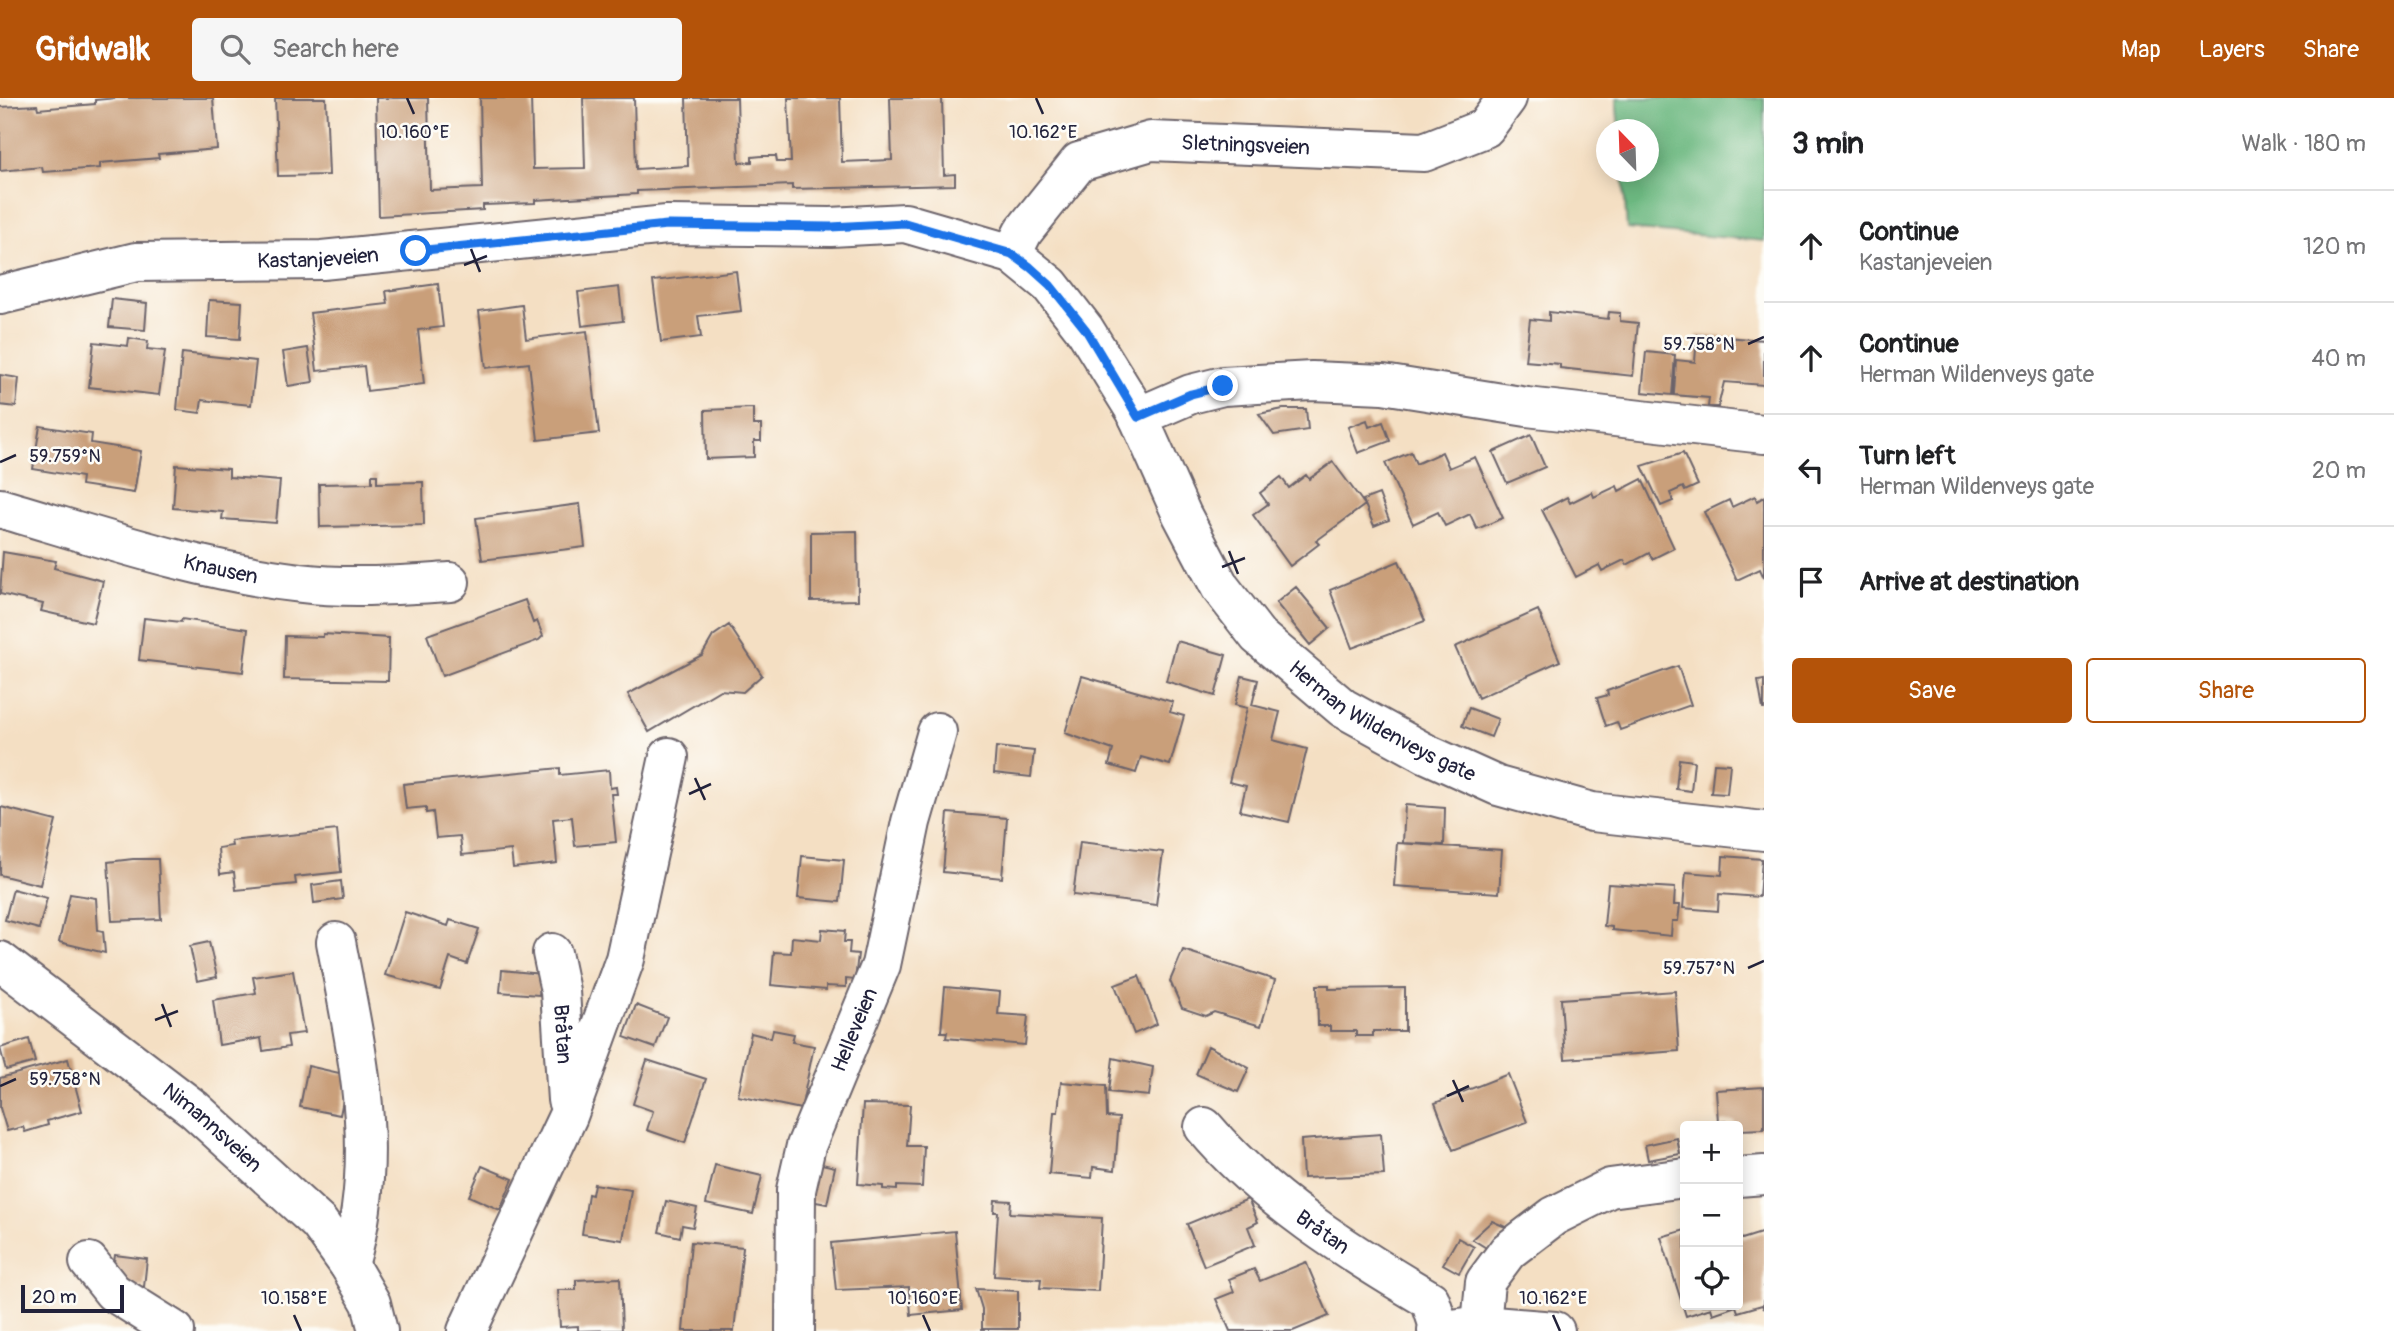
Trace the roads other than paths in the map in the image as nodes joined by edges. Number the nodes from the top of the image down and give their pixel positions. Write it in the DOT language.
graph roads {
  1 [pos="1507,98"];
  2 [pos="1012,254"];
  3 [pos="0,295"];
  4 [pos="1138,417"];
  5 [pos="1764,433"];
  6 [pos="0,508"];
  7 [pos="450,582"];
  8 [pos="937,732"];
  9 [pos="669,757"];
  10 [pos="1764,831"];
  11 [pos="336,942"];
  12 [pos="552,953"];
  13 [pos="0,961"];
  14 [pos="568,1116"];
  15 [pos="1204,1127"];
  16 [pos="1764,1175"];
  17 [pos="1743,1177"];
  18 [pos="1680,1179"];
  19 [pos="89,1262"];
  20 [pos="349,1265"];
  21 [pos="1481,1325"];
  22 [pos="175,1331"];
  23 [pos="378,1331"];
  24 [pos="467,1331"];
  25 [pos="796,1331"];
  26 [pos="1438,1331"];
  27 [pos="1555,1331"];
  1 -- 2 [label="street, Sletningsveien"];
  2 -- 3 [label="street, Kastanjeveien"];
  2 -- 4 [label="street, Herman Wildenveys gate"];
  4 -- 5 [label="street"];
  4 -- 10 [label="street, Herman Wildenveys gate"];
  6 -- 7 [label="street, Knausen"];
  8 -- 25 [label="street, Helleveien"];
  9 -- 14 [label="street"];
  11 -- 20 [label="street"];
  12 -- 14 [label="street, Bråtan"];
  13 -- 20 [label="street, Nimannsveien"];
  14 -- 24 [label="street"];
  15 -- 26 [label="street, Bråtan"];
  16 -- 17 [label="street"];
  18 -- 21 [label="street"];
  19 -- 22 [label="street"];
  20 -- 23 [label="street, Nimannsveien"];
  21 -- 26 [label="street, Bråtan"];
  21 -- 27 [label="street, Bråtan"];
}
